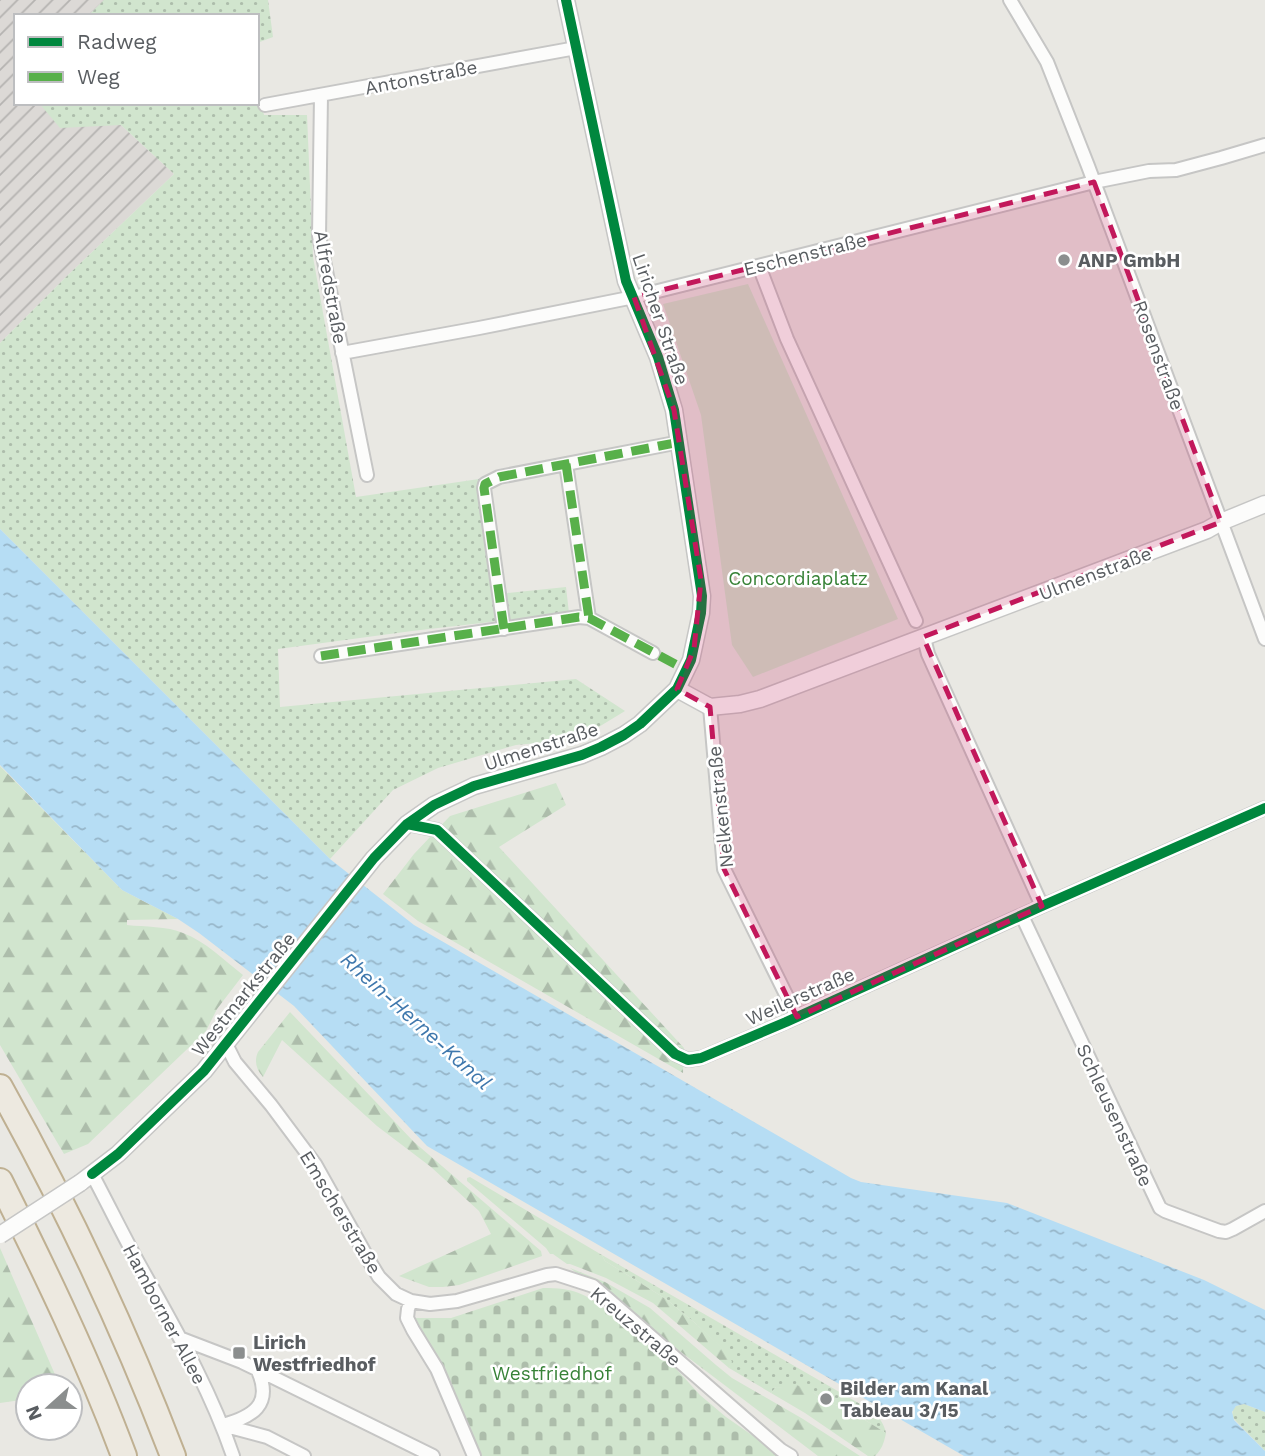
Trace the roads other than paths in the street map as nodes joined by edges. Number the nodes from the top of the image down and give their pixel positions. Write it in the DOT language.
graph roads {
  1 [pos="566,0"];
  2 [pos="1010,0"];
  3 [pos="576,48"];
  4 [pos="321,96"];
  5 [pos="265,105"];
  6 [pos="1265,145"];
  7 [pos="1094,182"];
  8 [pos="759,265"];
  9 [pos="634,297"];
  10 [pos="342,353"];
  11 [pos="680,442"];
  12 [pos="566,464"];
  13 [pos="367,475"];
  14 [pos="1265,504"];
  15 [pos="1221,522"];
  16 [pos="589,618"];
  17 [pos="916,621"];
  18 [pos="504,629"];
  19 [pos="924,638"];
  20 [pos="1265,639"];
  21 [pos="653,653"];
  22 [pos="321,656"];
  23 [pos="677,689"];
  24 [pos="710,707"];
  25 [pos="1265,808"];
  26 [pos="407,824"];
  27 [pos="1042,906"];
  28 [pos="1022,916"];
  29 [pos="797,1017"];
  30 [pos="226,1044"];
  31 [pos="0,1087"];
  32 [pos="86,1179"];
  33 [pos="0,1181"];
  34 [pos="1265,1211"];
  35 [pos="0,1235"];
  36 [pos="411,1301"];
  37 [pos="181,1339"];
  38 [pos="258,1371"];
  39 [pos="222,1425"];
  40 [pos="124,1456"];
  41 [pos="173,1456"];
  42 [pos="233,1456"];
  43 [pos="304,1456"];
  44 [pos="433,1456"];
  45 [pos="474,1456"];
  46 [pos="792,1456"];
  1 -- 3 [label="street, Liricher Straße"];
  2 -- 7 [label="street, Rosenstraße"];
  3 -- 4 [label="street, Antonstraße"];
  3 -- 9 [label="street, Liricher Straße"];
  4 -- 5 [label="street, Antonstraße"];
  4 -- 10 [label="street, Alfredstraße"];
  6 -- 7 [label="street, Eschenstraße"];
  7 -- 8 [label="street, Eschenstraße"];
  7 -- 15 [label="street, Rosenstraße"];
  8 -- 9 [label="street, Eschenstraße"];
  8 -- 17 [label="street"];
  9 -- 10 [label="street, Eschenstraße"];
  9 -- 11 [label="street, Liricher Straße"];
  10 -- 13 [label="street, Alfredstraße"];
  11 -- 12 [label="street"];
  11 -- 23 [label="street, Liricher Straße"];
  12 -- 16 [label="street"];
  12 -- 18 [label="street"];
  14 -- 15 [label="street, Ulmenstraße"];
  15 -- 19 [label="street, Ulmenstraße"];
  15 -- 20 [label="street, Rosenstraße"];
  16 -- 18 [label="street"];
  16 -- 21 [label="street"];
  18 -- 22 [label="street"];
  19 -- 24 [label="street, Ulmenstraße"];
  19 -- 27 [label="street"];
  23 -- 24 [label="street"];
  23 -- 26 [label="street, Ulmenstraße"];
  24 -- 29 [label="street, Nelkenstraße"];
  25 -- 27 [label="street, Weilerstraße"];
  26 -- 29 [label="street, Weilerstraße"];
  26 -- 30 [label="street, Westmarkstraße"];
  27 -- 28 [label="street, Weilerstraße"];
  28 -- 29 [label="street, Weilerstraße"];
  28 -- 34 [label="street, Schleusenstraße"];
  30 -- 32 [label="street, Westmarkstraße"];
  30 -- 36 [label="street, Emscherstraße"];
  31 -- 41 [label="highway"];
  32 -- 35 [label="street, Westmarkstraße, bridge"];
  32 -- 37 [label="street, Hamborner Allee"];
  33 -- 40 [label="highway"];
  36 -- 45 [label="street"];
  36 -- 46 [label="street, Kreuzstraße"];
  37 -- 38 [label="street"];
  37 -- 39 [label="street, Hamborner Allee"];
  38 -- 39 [label="street"];
  38 -- 44 [label="street"];
  39 -- 42 [label="street, Hamborner Allee"];
  39 -- 43 [label="street"];
}
